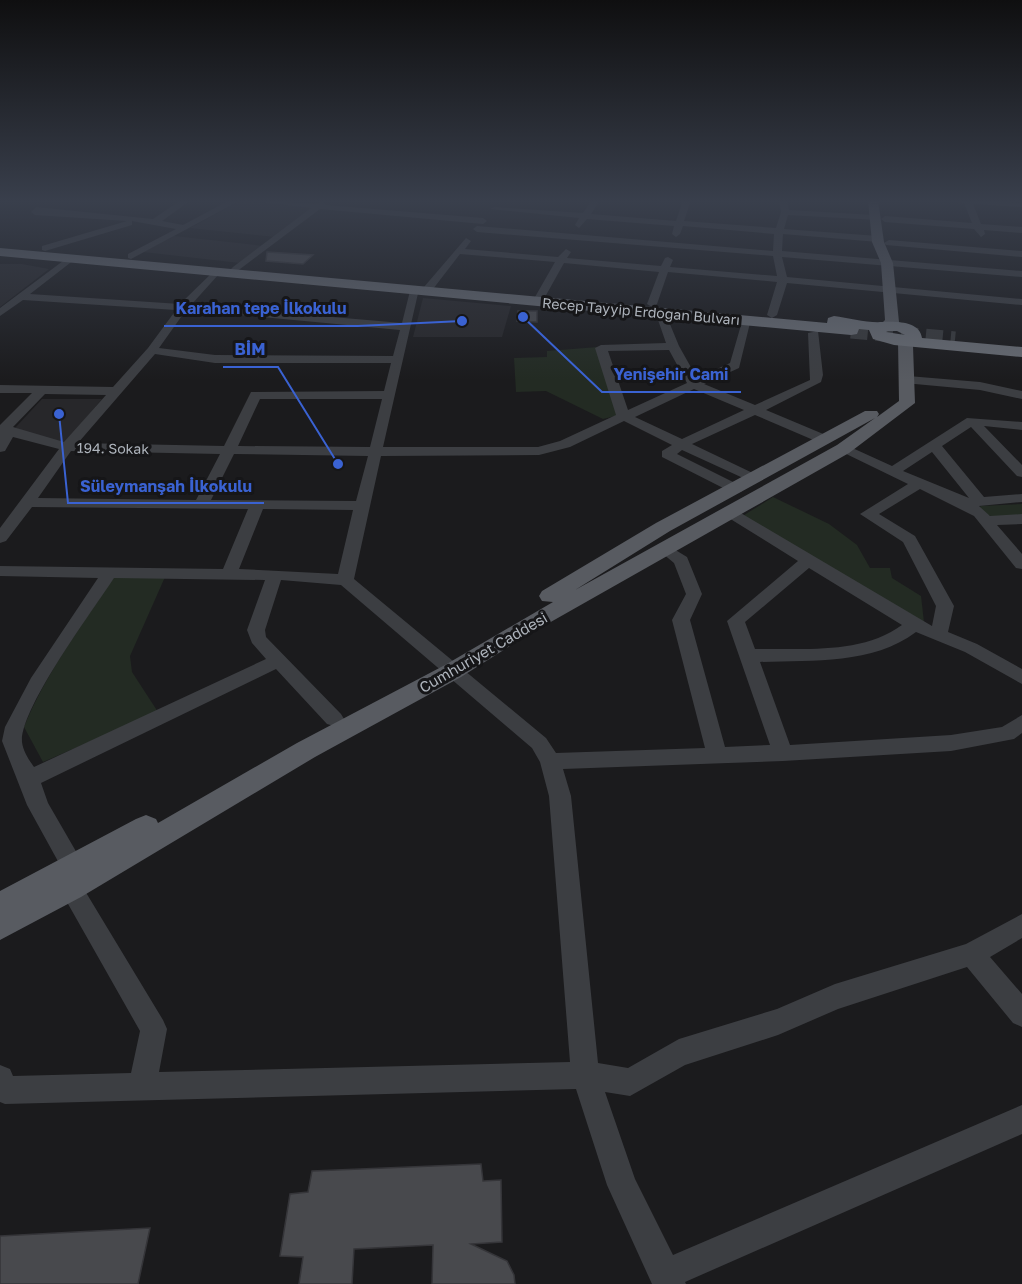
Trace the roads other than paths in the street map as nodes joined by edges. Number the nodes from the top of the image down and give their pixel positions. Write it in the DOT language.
graph roads {
  1 [pos="60,260"];
  2 [pos="104,260"];
  3 [pos="173,260"];
  4 [pos="248,260"];
  5 [pos="450,260"];
  6 [pos="561,260"];
  7 [pos="669,260"];
  8 [pos="778,260"];
  9 [pos="851,260"];
  10 [pos="889,260"];
  11 [pos="991,260"];
  12 [pos="67,261"];
  13 [pos="890,263"];
  14 [pos="236,269"];
  15 [pos="209,270"];
  16 [pos="666,270"];
  17 [pos="996,272"];
  18 [pos="1022,274"];
  19 [pos="782,281"];
  20 [pos="1003,282"];
  21 [pos="422,289"];
  22 [pos="891,289"];
  23 [pos="1010,292"];
  24 [pos="22,297"];
  25 [pos="540,297"];
  26 [pos="1019,302"];
  27 [pos="560,304"];
  28 [pos="183,307"];
  29 [pos="657,310"];
  30 [pos="0,313"];
  31 [pos="772,315"];
  32 [pos="1022,316"];
  33 [pos="746,325"];
  34 [pos="405,327"];
  35 [pos="848,329"];
  36 [pos="814,333"];
  37 [pos="896,334"];
  38 [pos="947,338"];
  39 [pos="1022,343"];
  40 [pos="673,346"];
  41 [pos="152,350"];
  42 [pos="1022,352"];
  43 [pos="397,360"];
  44 [pos="908,380"];
  45 [pos="694,384"];
  46 [pos="0,389"];
  47 [pos="42,390"];
  48 [pos="116,392"];
  49 [pos="389,395"];
  50 [pos="1022,395"];
  51 [pos="753,410"];
  52 [pos="622,416"];
  53 [pos="972,421"];
  54 [pos="1022,426"];
  55 [pos="4,430"];
  56 [pos="682,444"];
  57 [pos="833,444"];
  58 [pos="934,445"];
  59 [pos="67,447"];
  60 [pos="0,448"];
  61 [pos="229,450"];
  62 [pos="376,450"];
  63 [pos="893,471"];
  64 [pos="1022,473"];
  65 [pos="745,484"];
  66 [pos="918,484"];
  67 [pos="1022,498"];
  68 [pos="27,502"];
  69 [pos="972,502"];
  70 [pos="201,504"];
  71 [pos="257,505"];
  72 [pos="361,506"];
  73 [pos="729,512"];
  74 [pos="8,518"];
  75 [pos="1022,519"];
  76 [pos="984,521"];
  77 [pos="0,538"];
  78 [pos="664,548"];
  79 [pos="808,561"];
  80 [pos="1022,564"];
  81 [pos="0,571"];
  82 [pos="110,572"];
  83 [pos="229,574"];
  84 [pos="275,575"];
  85 [pos="346,581"];
  86 [pos="914,625"];
  87 [pos="939,634"];
  88 [pos="748,656"];
  89 [pos="279,660"];
  90 [pos="447,665"];
  91 [pos="1022,677"];
  92 [pos="334,719"];
  93 [pos="1022,722"];
  94 [pos="783,753"];
  95 [pos="717,754"];
  96 [pos="550,761"];
  97 [pos="29,779"];
  98 [pos="72,878"];
  99 [pos="0,906"];
  100 [pos="1022,925"];
  101 [pos="0,926"];
  102 [pos="972,954"];
  103 [pos="1022,1014"];
  104 [pos="585,1075"];
  105 [pos="0,1079"];
  106 [pos="142,1086"];
  107 [pos="1022,1119"];
  108 [pos="667,1280"];
  1 -- 12 [label="highway"];
  2 -- 15 [label="highway, Recep Tayyip Erdoğan Bulvarı"];
  3 -- 15 [label="highway"];
  4 -- 14 [label="street"];
  5 -- 21 [label="street"];
  6 -- 16 [label="street"];
  6 -- 25 [label="street"];
  7 -- 16 [label="street"];
  8 -- 19 [label="street"];
  9 -- 13 [label="street"];
  10 -- 13 [label="main road"];
  11 -- 17 [label="street"];
  12 -- 15 [label="highway"];
  12 -- 24 [label="street"];
  13 -- 17 [label="street"];
  13 -- 22 [label="main road"];
  14 -- 15 [label="highway, Recep Tayyip Erdoğan Bulvarı"];
  14 -- 21 [label="highway, Recep Tayyip Erdoğan Bulvarı"];
  15 -- 21 [label="highway, Recep Tayyip Erdoğan Bulvarı"];
  15 -- 28 [label="street"];
  16 -- 19 [label="street"];
  16 -- 29 [label="street"];
  17 -- 18 [label="street"];
  17 -- 20 [label="street"];
  19 -- 22 [label="street"];
  19 -- 31 [label="street"];
  21 -- 25 [label="highway, Recep Tayyip Erdoğan Bulvarı"];
  21 -- 27 [label="highway, Recep Tayyip Erdoğan Bulvarı"];
  21 -- 34 [label="street"];
  22 -- 26 [label="street"];
  22 -- 37 [label="main road"];
  23 -- 26 [label="street"];
  24 -- 28 [label="street"];
  24 -- 30 [label="street"];
  25 -- 29 [label="highway"];
  25 -- 35 [label="highway, Recep Tayyip Erdoğan Bulvarı"];
  26 -- 32 [label="street"];
  27 -- 29 [label="highway"];
  27 -- 35 [label="highway, Recep Tayyip Erdoğan Bulvarı"];
  28 -- 34 [label="street"];
  28 -- 41 [label="street"];
  29 -- 31 [label="highway"];
  29 -- 33 [label="highway"];
  29 -- 40 [label="street"];
  31 -- 35 [label="highway"];
  33 -- 36 [label="highway"];
  33 -- 45 [label="street, 194. Sokak"];
  34 -- 43 [label="street"];
  35 -- 36 [label="highway"];
  35 -- 37 [label="highway"];
  36 -- 51 [label="street"];
  37 -- 38 [label="highway"];
  37 -- 44 [label="main road, Cumhuriyet Caddesi"];
  37 -- 57 [label="main road, Cumhuriyet Caddesi"];
  38 -- 39 [label="highway"];
  38 -- 42 [label="highway"];
  40 -- 45 [label="street"];
  40 -- 52 [label="street"];
  41 -- 43 [label="street"];
  41 -- 48 [label="street"];
  43 -- 49 [label="street"];
  44 -- 50 [label="street"];
  44 -- 57 [label="main road, Cumhuriyet Caddesi"];
  45 -- 51 [label="street"];
  45 -- 52 [label="street, 194. Sokak"];
  46 -- 47 [label="street"];
  47 -- 48 [label="street"];
  47 -- 55 [label="street"];
  48 -- 59 [label="street"];
  49 -- 61 [label="street"];
  49 -- 62 [label="street"];
  51 -- 56 [label="street"];
  51 -- 57 [label="street"];
  52 -- 56 [label="street"];
  52 -- 62 [label="street, 194. Sokak"];
  53 -- 54 [label="street"];
  53 -- 58 [label="street"];
  53 -- 64 [label="street"];
  55 -- 59 [label="street, 194. Sokak"];
  55 -- 60 [label="street"];
  56 -- 65 [label="street"];
  56 -- 65 [label="street"];
  57 -- 63 [label="street"];
  57 -- 65 [label="main road, Cumhuriyet Caddesi"];
  57 -- 73 [label="main road, Cumhuriyet Caddesi"];
  58 -- 63 [label="street"];
  58 -- 69 [label="street"];
  59 -- 61 [label="street, 194. Sokak"];
  59 -- 68 [label="street"];
  61 -- 62 [label="street, 194. Sokak"];
  61 -- 70 [label="street"];
  62 -- 72 [label="street"];
  63 -- 66 [label="street"];
  65 -- 90 [label="main road, Cumhuriyet Caddesi"];
  66 -- 69 [label="street"];
  66 -- 87 [label="street"];
  67 -- 69 [label="street"];
  68 -- 70 [label="street"];
  68 -- 74 [label="street"];
  69 -- 76 [label="street"];
  70 -- 71 [label="street"];
  71 -- 72 [label="street"];
  71 -- 83 [label="street"];
  72 -- 85 [label="street"];
  73 -- 78 [label="main road, Cumhuriyet Caddesi"];
  73 -- 79 [label="street"];
  74 -- 77 [label="street"];
  75 -- 76 [label="street"];
  76 -- 80 [label="street"];
  78 -- 90 [label="main road, Cumhuriyet Caddesi"];
  78 -- 95 [label="street"];
  79 -- 86 [label="street"];
  79 -- 88 [label="street"];
  81 -- 82 [label="street"];
  82 -- 83 [label="street"];
  82 -- 97 [label="street"];
  83 -- 84 [label="street"];
  84 -- 85 [label="street"];
  84 -- 89 [label="street"];
  85 -- 90 [label="street"];
  86 -- 87 [label="street"];
  86 -- 88 [label="street"];
  87 -- 91 [label="street"];
  88 -- 94 [label="street"];
  89 -- 92 [label="street"];
  89 -- 97 [label="street"];
  90 -- 92 [label="main road, Cumhuriyet Caddesi"];
  90 -- 96 [label="street"];
  90 -- 98 [label="main road, Cumhuriyet Caddesi"];
  92 -- 98 [label="main road, Cumhuriyet Caddesi"];
  93 -- 94 [label="street"];
  94 -- 95 [label="street"];
  95 -- 96 [label="street"];
  96 -- 104 [label="street"];
  97 -- 98 [label="street"];
  98 -- 99 [label="main road, Cumhuriyet Caddesi"];
  98 -- 101 [label="main road, Cumhuriyet Caddesi"];
  98 -- 106 [label="street"];
  100 -- 102 [label="street"];
  102 -- 103 [label="street"];
  102 -- 104 [label="street"];
  104 -- 106 [label="street"];
  104 -- 108 [label="street"];
  105 -- 106 [label="street"];
  107 -- 108 [label="street"];
}
